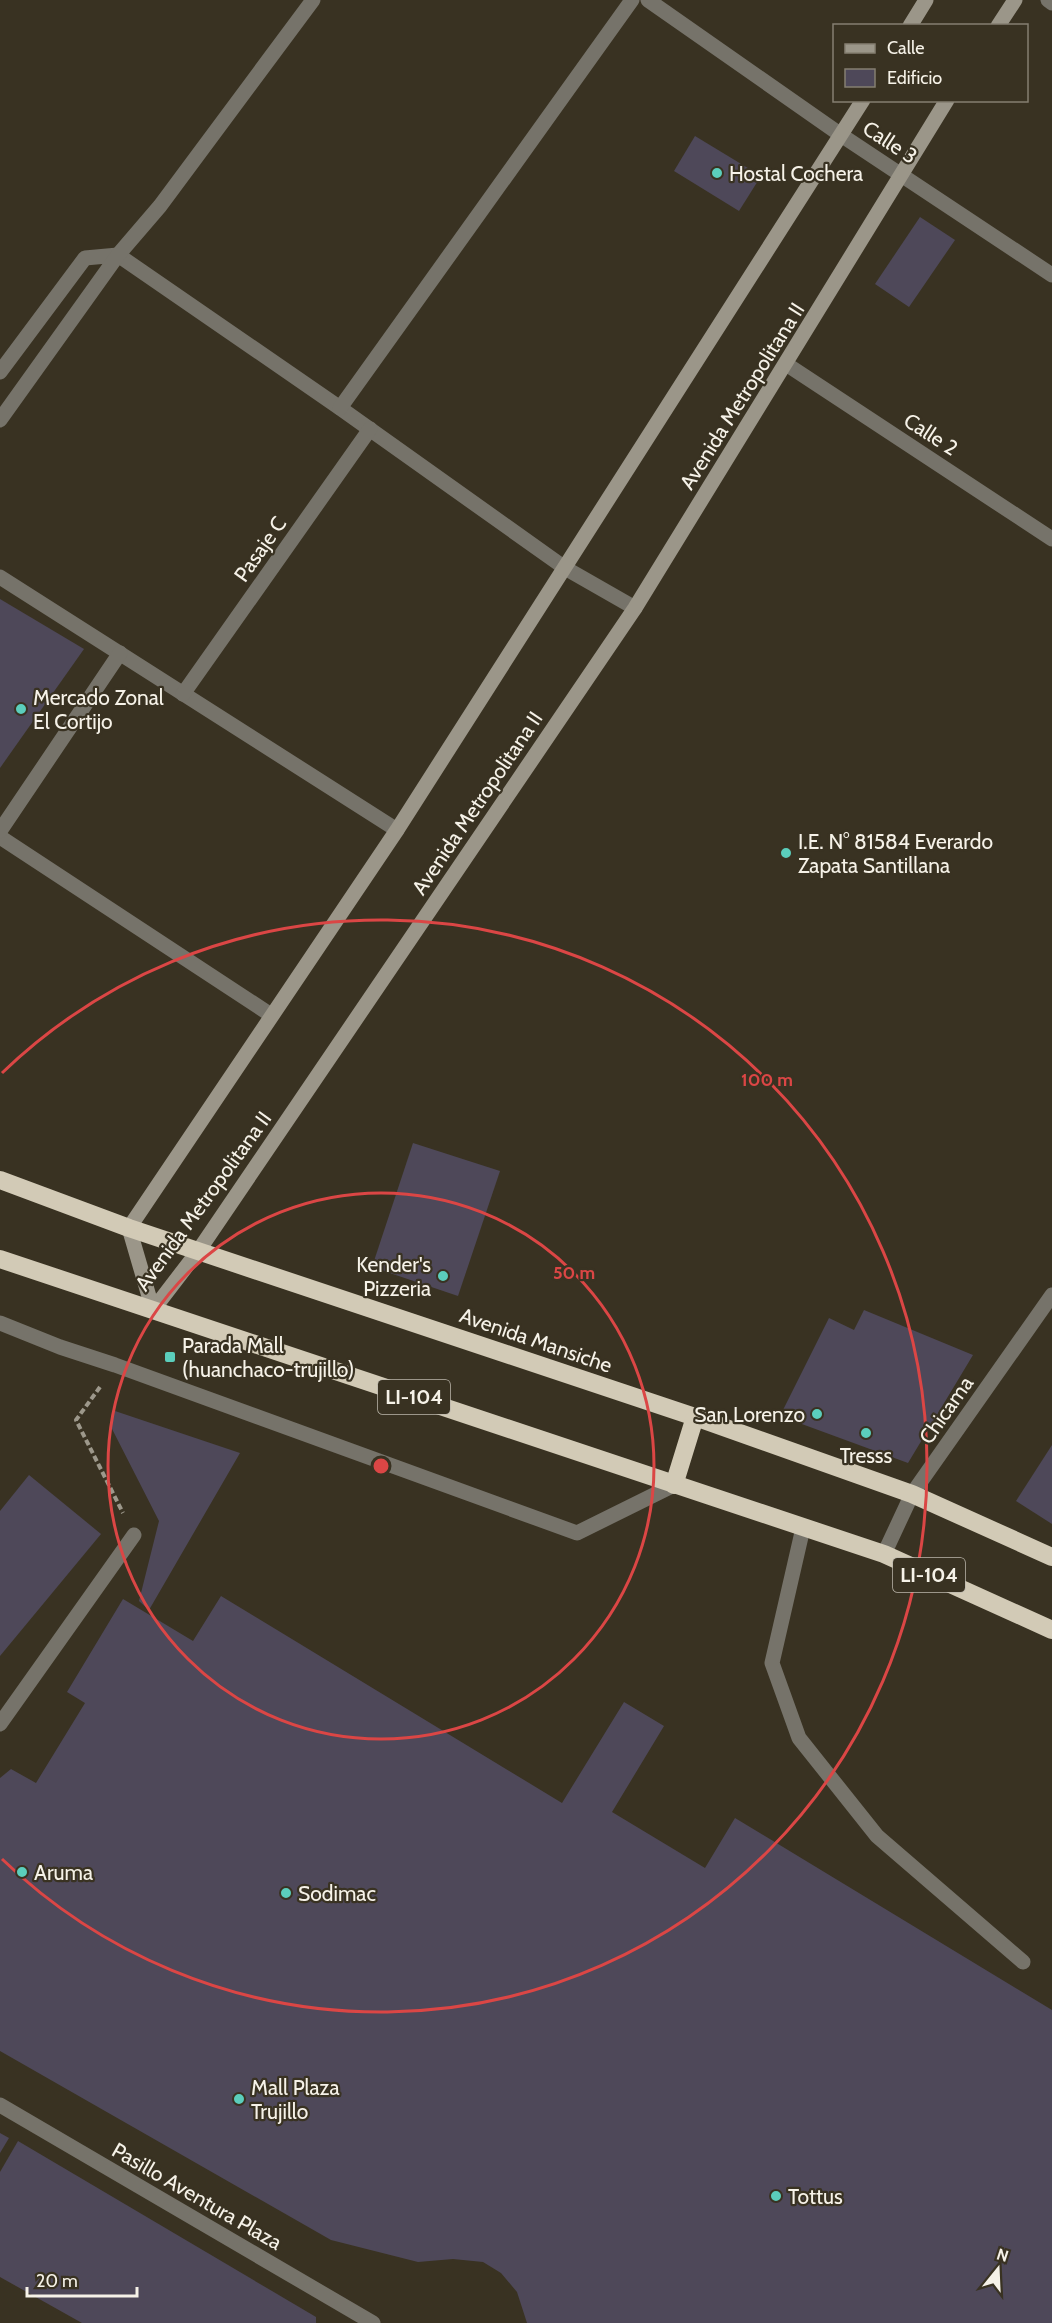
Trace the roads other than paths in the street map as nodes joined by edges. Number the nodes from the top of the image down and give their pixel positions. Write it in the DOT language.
graph roads {
  1 [pos="313,0"];
  2 [pos="632,0"];
  3 [pos="648,0"];
  4 [pos="926,0"];
  5 [pos="1016,0"];
  6 [pos="1048,0"];
  7 [pos="1052,3"];
  8 [pos="911,24"];
  9 [pos="999,24"];
  10 [pos="862,102"];
  11 [pos="946,102"];
  12 [pos="841,135"];
  13 [pos="901,174"];
  14 [pos="118,255"];
  15 [pos="1052,275"];
  16 [pos="786,364"];
  17 [pos="0,372"];
  18 [pos="340,408"];
  19 [pos="0,420"];
  20 [pos="370,429"];
  21 [pos="1052,539"];
  22 [pos="565,568"];
  23 [pos="0,577"];
  24 [pos="635,608"];
  25 [pos="120,652"];
  26 [pos="183,694"];
  27 [pos="397,830"];
  28 [pos="0,831"];
  29 [pos="0,837"];
  30 [pos="271,1015"];
  31 [pos="0,1180"];
  32 [pos="129,1228"];
  33 [pos="199,1250"];
  34 [pos="0,1259"];
  35 [pos="1052,1295"];
  36 [pos="153,1310"];
  37 [pos="0,1323"];
  38 [pos="695,1417"];
  39 [pos="674,1485"];
  40 [pos="912,1494"];
  41 [pos="803,1528"];
  42 [pos="134,1535"];
  43 [pos="884,1554"];
  44 [pos="1052,1557"];
  45 [pos="1052,1630"];
  46 [pos="0,1724"];
  47 [pos="1023,1962"];
  48 [pos="0,2105"];
  49 [pos="373,2323"];
  1 -- 14 [label="street"];
  2 -- 18 [label="street"];
  3 -- 12 [label="street, Calle 3"];
  4 -- 8 [label="main road"];
  5 -- 9 [label="main road"];
  6 -- 7 [label="street"];
  10 -- 12 [label="main road"];
  11 -- 13 [label="main road, Avenida Metropolitana II"];
  12 -- 13 [label="street, Calle 3"];
  12 -- 22 [label="main road"];
  13 -- 15 [label="street, Calle 3"];
  13 -- 16 [label="main road, Avenida Metropolitana II"];
  14 -- 17 [label="street"];
  14 -- 18 [label="street"];
  14 -- 19 [label="street"];
  16 -- 21 [label="street, Calle 2"];
  16 -- 24 [label="main road, Avenida Metropolitana II"];
  18 -- 20 [label="street"];
  20 -- 22 [label="street"];
  20 -- 26 [label="street, Pasaje C"];
  22 -- 24 [label="street"];
  22 -- 27 [label="main road"];
  23 -- 25 [label="street"];
  24 -- 33 [label="main road, Avenida Metropolitana II"];
  25 -- 26 [label="street"];
  25 -- 28 [label="street"];
  26 -- 27 [label="street"];
  27 -- 30 [label="main road"];
  29 -- 30 [label="street"];
  30 -- 32 [label="main road"];
  31 -- 32 [label="highway, Avenida Mansiche"];
  32 -- 33 [label="highway, Avenida Mansiche"];
  32 -- 36 [label="main road, Avenida Metropolitana II"];
  33 -- 36 [label="main road, Avenida Metropolitana II"];
  33 -- 38 [label="highway, Avenida Mansiche"];
  34 -- 36 [label="highway, LI-104"];
  35 -- 40 [label="street, Chicama"];
  36 -- 39 [label="highway, LI-104"];
  37 -- 39 [label="street"];
  38 -- 39 [label="highway"];
  38 -- 40 [label="highway, Avenida Mansiche"];
  39 -- 41 [label="highway, LI-104"];
  40 -- 43 [label="street, Chicama"];
  40 -- 44 [label="highway, Avenida Mansiche"];
  41 -- 43 [label="highway, LI-104"];
  41 -- 47 [label="street"];
  42 -- 46 [label="street"];
  43 -- 45 [label="highway, LI-104"];
  48 -- 49 [label="street, Pasillo Aventura Plaza"];
}
